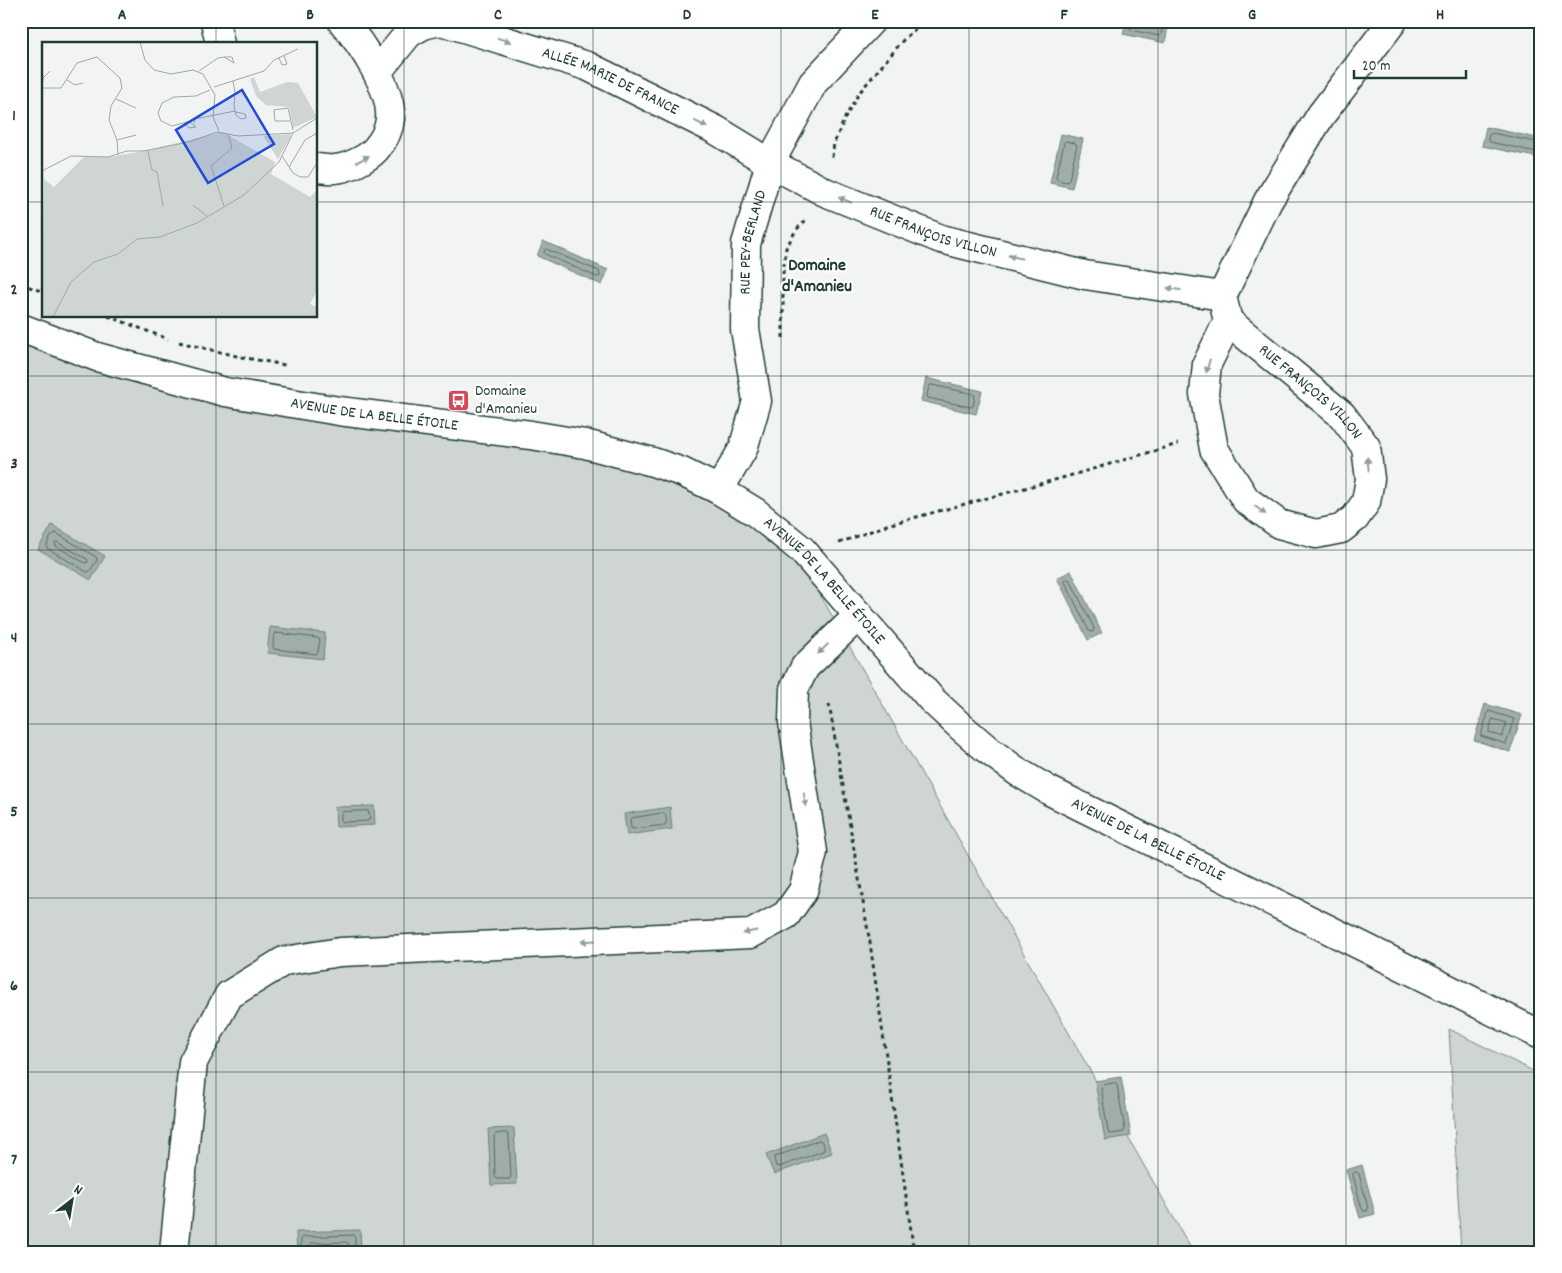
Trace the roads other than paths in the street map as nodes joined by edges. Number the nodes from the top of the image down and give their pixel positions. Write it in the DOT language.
graph roads {
  1 [pos="216,21"];
  2 [pos="342,21"];
  3 [pos="440,21"];
  4 [pos="871,21"];
  5 [pos="1393,21"];
  6 [pos="220,42"];
  7 [pos="377,72"];
  8 [pos="770,163"];
  9 [pos="318,168"];
  10 [pos="1225,308"];
  11 [pos="21,328"];
  12 [pos="719,490"];
  13 [pos="858,615"];
  14 [pos="1541,1035"];
  15 [pos="174,1252"];
  1 -- 6 [label="street"];
  2 -- 7 [label="street"];
  3 -- 7 [label="street, ALLÉE MARIE DE FRANCE"];
  3 -- 8 [label="street, ALLÉE MARIE DE FRANCE, one-way"];
  4 -- 8 [label="street, RUE PEY-BERLAND"];
  5 -- 10 [label="street, RUE FRANÇOIS VILLON"];
  9 -- 7 [label="street, one-way"];
  10 -- 8 [label="street, RUE FRANÇOIS VILLON, one-way"];
  8 -- 12 [label="street, RUE PEY-BERLAND"];
  10 -- 10 [label="street, RUE FRANÇOIS VILLON, one-way"];
  11 -- 12 [label="street, AVENUE DE LA BELLE ÉTOILE"];
  12 -- 13 [label="street, AVENUE DE LA BELLE ÉTOILE"];
  13 -- 14 [label="street, AVENUE DE LA BELLE ÉTOILE"];
  13 -- 15 [label="street, one-way"];
}
